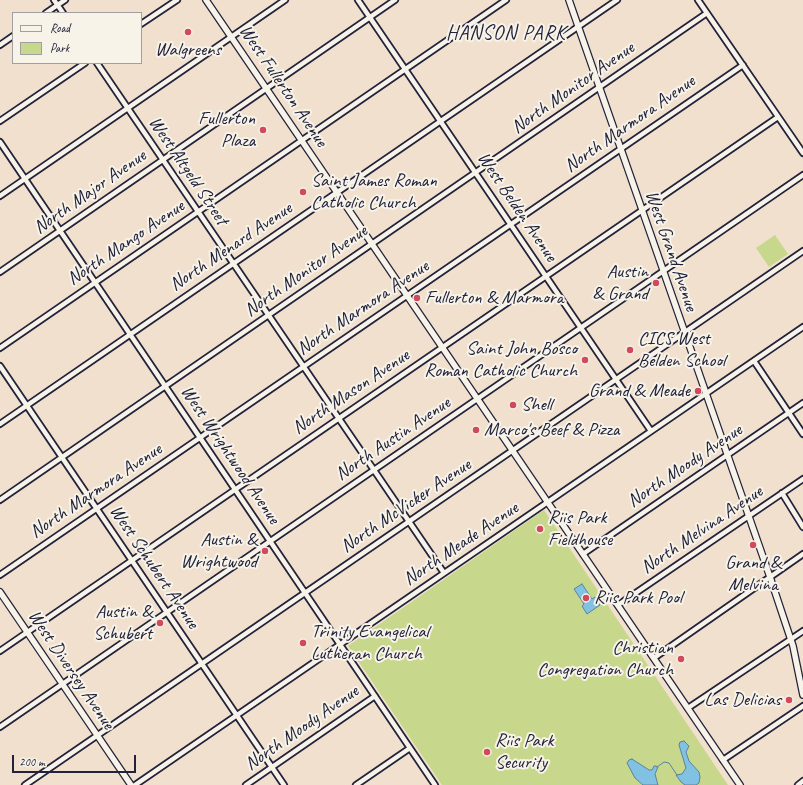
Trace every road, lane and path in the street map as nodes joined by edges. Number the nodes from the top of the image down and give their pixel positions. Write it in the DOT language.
graph roads {
  1 [pos="54,0"];
  2 [pos="65,0"];
  3 [pos="176,0"];
  4 [pos="206,0"];
  5 [pos="285,0"];
  6 [pos="358,0"];
  7 [pos="396,0"];
  8 [pos="506,0"];
  9 [pos="569,0"];
  10 [pos="617,0"];
  11 [pos="698,0"];
  12 [pos="58,5"];
  13 [pos="48,12"];
  14 [pos="62,12"];
  15 [pos="707,13"];
  16 [pos="370,18"];
  17 [pos="142,23"];
  18 [pos="578,27"];
  19 [pos="12,37"];
  20 [pos="231,37"];
  21 [pos="0,45"];
  22 [pos="84,64"];
  23 [pos="98,64"];
  24 [pos="743,65"];
  25 [pos="405,69"];
  26 [pos="599,88"];
  27 [pos="266,89"];
  28 [pos="128,108"];
  29 [pos="778,117"];
  30 [pos="0,121"];
  31 [pos="440,121"];
  32 [pos="302,141"];
  33 [pos="0,142"];
  34 [pos="620,149"];
  35 [pos="803,153"];
  36 [pos="163,160"];
  37 [pos="476,173"];
  38 [pos="803,175"];
  39 [pos="25,179"];
  40 [pos="337,192"];
  41 [pos="0,196"];
  42 [pos="641,211"];
  43 [pos="198,212"];
  44 [pos="511,224"];
  45 [pos="60,231"];
  46 [pos="372,244"];
  47 [pos="803,251"];
  48 [pos="233,264"];
  49 [pos="0,272"];
  50 [pos="662,272"];
  51 [pos="546,276"];
  52 [pos="95,283"];
  53 [pos="407,296"];
  54 [pos="268,315"];
  55 [pos="803,327"];
  56 [pos="581,328"];
  57 [pos="684,333"];
  58 [pos="130,334"];
  59 [pos="442,347"];
  60 [pos="0,348"];
  61 [pos="754,361"];
  62 [pos="0,366"];
  63 [pos="304,367"];
  64 [pos="616,380"];
  65 [pos="165,386"];
  66 [pos="705,394"];
  67 [pos="478,399"];
  68 [pos="803,403"];
  69 [pos="27,405"];
  70 [pos="788,413"];
  71 [pos="339,418"];
  72 [pos="0,424"];
  73 [pos="651,431"];
  74 [pos="803,434"];
  75 [pos="200,438"];
  76 [pos="513,450"];
  77 [pos="727,455"];
  78 [pos="62,457"];
  79 [pos="374,470"];
  80 [pos="803,479"];
  81 [pos="235,489"];
  82 [pos="782,493"];
  83 [pos="0,500"];
  84 [pos="548,502"];
  85 [pos="96,509"];
  86 [pos="749,516"];
  87 [pos="409,522"];
  88 [pos="803,527"];
  89 [pos="270,541"];
  90 [pos="583,554"];
  91 [pos="803,554"];
  92 [pos="132,560"];
  93 [pos="444,573"];
  94 [pos="0,575"];
  95 [pos="770,577"];
  96 [pos="0,592"];
  97 [pos="305,593"];
  98 [pos="618,605"];
  99 [pos="167,612"];
  100 [pos="803,631"];
  101 [pos="27,632"];
  102 [pos="791,639"];
  103 [pos="340,645"];
  104 [pos="0,651"];
  105 [pos="654,658"];
  106 [pos="202,664"];
  107 [pos="62,684"];
  108 [pos="803,695"];
  109 [pos="375,696"];
  110 [pos="803,706"];
  111 [pos="688,708"];
  112 [pos="236,716"];
  113 [pos="0,727"];
  114 [pos="97,736"];
  115 [pos="410,748"];
  116 [pos="723,760"];
  117 [pos="272,768"];
  118 [pos="803,781"];
  119 [pos="25,785"];
  120 [pos="131,785"];
  121 [pos="135,785"];
  122 [pos="246,785"];
  123 [pos="284,785"];
  124 [pos="356,785"];
  125 [pos="435,785"];
  126 [pos="740,785"];
  127 [pos="798,785"];
  1 -- 12 [label="street"];
  2 -- 12 [label="street"];
  3 -- 17 [label="street"];
  4 -- 20 [label="main road, West Fullerton Avenue"];
  5 -- 20 [label="street"];
  6 -- 16 [label="street, West Belden Avenue"];
  7 -- 16 [label="street, North Major Avenue"];
  8 -- 25 [label="street, North Mango Avenue"];
  9 -- 18 [label="main road, West Grand Avenue"];
  10 -- 18 [label="street, North Menard Avenue"];
  11 -- 15 [label="street"];
  12 -- 13 [label="street"];
  12 -- 14 [label="street"];
  15 -- 24 [label="street"];
  15 -- 26 [label="street, North Monitor Avenue"];
  16 -- 25 [label="street, West Belden Avenue"];
  16 -- 27 [label="street, North Major Avenue"];
  18 -- 26 [label="main road, West Grand Avenue"];
  18 -- 31 [label="street, North Menard Avenue"];
  19 -- 21 [label="street"];
  20 -- 27 [label="main road, West Fullerton Avenue"];
  20 -- 28 [label="street"];
  22 -- 30 [label="street"];
  23 -- 28 [label="street, West Altgeld Street"];
  24 -- 29 [label="street"];
  24 -- 34 [label="street, North Marmora Avenue"];
  25 -- 31 [label="street, West Belden Avenue"];
  25 -- 32 [label="street, North Mango Avenue"];
  26 -- 34 [label="main road, West Grand Avenue"];
  26 -- 37 [label="street, North Monitor Avenue"];
  27 -- 32 [label="main road, West Fullerton Avenue"];
  27 -- 36 [label="street, North Major Avenue"];
  28 -- 36 [label="street, West Altgeld Street"];
  28 -- 39 [label="street"];
  29 -- 35 [label="street"];
  29 -- 42 [label="street, North Mason Avenue"];
  31 -- 37 [label="street, West Belden Avenue"];
  31 -- 40 [label="street, North Menard Avenue"];
  32 -- 40 [label="main road, West Fullerton Avenue"];
  32 -- 43 [label="street, North Mango Avenue"];
  33 -- 39 [label="street, West Wrightwood Avenue"];
  34 -- 42 [label="main road, West Grand Avenue"];
  34 -- 44 [label="street, North Marmora Avenue"];
  36 -- 43 [label="street, West Altgeld Street"];
  36 -- 45 [label="street, North Major Avenue"];
  37 -- 44 [label="street, West Belden Avenue"];
  37 -- 46 [label="street, North Monitor Avenue"];
  38 -- 50 [label="street, North Austin Avenue"];
  39 -- 41 [label="street"];
  39 -- 45 [label="street, West Wrightwood Avenue"];
  40 -- 46 [label="main road, West Fullerton Avenue"];
  40 -- 48 [label="street, North Menard Avenue"];
  42 -- 50 [label="main road, West Grand Avenue"];
  42 -- 51 [label="street, North Mason Avenue"];
  43 -- 48 [label="street, West Altgeld Street"];
  43 -- 52 [label="street, North Mango Avenue"];
  44 -- 51 [label="street, West Belden Avenue"];
  44 -- 53 [label="street, North Marmora Avenue"];
  45 -- 49 [label="street, North Major Avenue"];
  45 -- 52 [label="street, West Wrightwood Avenue"];
  46 -- 53 [label="main road, West Fullerton Avenue"];
  46 -- 54 [label="street, North Monitor Avenue"];
  47 -- 57 [label="street, North McVicker Avenue"];
  48 -- 54 [label="street, West Altgeld Street"];
  48 -- 58 [label="street, North Menard Avenue"];
  50 -- 56 [label="street, North Austin Avenue"];
  50 -- 57 [label="main road, West Grand Avenue"];
  51 -- 56 [label="street, West Belden Avenue"];
  51 -- 59 [label="street, North Mason Avenue"];
  52 -- 58 [label="street, West Wrightwood Avenue"];
  52 -- 60 [label="street, North Mango Avenue"];
  53 -- 59 [label="main road, West Fullerton Avenue"];
  53 -- 63 [label="street, North Marmora Avenue"];
  54 -- 63 [label="street, West Altgeld Street"];
  54 -- 65 [label="street, North Monitor Avenue"];
  55 -- 61 [label="street, North Meade Avenue"];
  56 -- 64 [label="street, West Belden Avenue"];
  56 -- 67 [label="street, North Austin Avenue"];
  57 -- 64 [label="street, North McVicker Avenue"];
  57 -- 66 [label="main road, West Grand Avenue"];
  58 -- 65 [label="street, West Wrightwood Avenue"];
  58 -- 69 [label="street, North Menard Avenue"];
  59 -- 67 [label="main road, West Fullerton Avenue"];
  59 -- 71 [label="street, North Mason Avenue"];
  61 -- 66 [label="street, North Meade Avenue"];
  61 -- 70 [label="street"];
  62 -- 69 [label="street, West Schubert Avenue"];
  63 -- 71 [label="street, West Altgeld Street"];
  63 -- 75 [label="street, North Marmora Avenue"];
  64 -- 73 [label="street, West Belden Avenue"];
  64 -- 76 [label="street, North McVicker Avenue"];
  65 -- 75 [label="street, West Wrightwood Avenue"];
  65 -- 78 [label="street, North Monitor Avenue"];
  66 -- 73 [label="street, North Meade Avenue"];
  66 -- 77 [label="main road, West Grand Avenue"];
  67 -- 76 [label="main road, West Fullerton Avenue"];
  67 -- 79 [label="street, North Austin Avenue"];
  68 -- 70 [label="street, North Moody Avenue"];
  69 -- 72 [label="street, North Menard Avenue"];
  69 -- 78 [label="street, West Schubert Avenue"];
  70 -- 74 [label="street"];
  70 -- 77 [label="street, North Moody Avenue"];
  71 -- 79 [label="street, West Altgeld Street"];
  71 -- 81 [label="street, North Mason Avenue"];
  73 -- 84 [label="street, North Meade Avenue"];
  75 -- 81 [label="street, West Wrightwood Avenue"];
  75 -- 85 [label="street, North Marmora Avenue"];
  76 -- 84 [label="main road, West Fullerton Avenue"];
  76 -- 87 [label="street, North McVicker Avenue"];
  77 -- 86 [label="main road, West Grand Avenue"];
  77 -- 90 [label="street, North Moody Avenue"];
  78 -- 83 [label="street, North Monitor Avenue"];
  78 -- 85 [label="street, West Schubert Avenue"];
  79 -- 87 [label="street, West Altgeld Street"];
  79 -- 89 [label="street, North Austin Avenue"];
  80 -- 82 [label="street, North Melvina Avenue"];
  81 -- 89 [label="street, West Wrightwood Avenue"];
  81 -- 92 [label="street, North Mason Avenue"];
  82 -- 86 [label="street, North Melvina Avenue"];
  82 -- 88 [label="street"];
  84 -- 90 [label="main road, West Fullerton Avenue"];
  84 -- 93 [label="street, North Meade Avenue"];
  85 -- 92 [label="street, West Schubert Avenue"];
  85 -- 94 [label="street, North Marmora Avenue"];
  86 -- 95 [label="main road, West Grand Avenue"];
  86 -- 98 [label="street, North Melvina Avenue"];
  87 -- 93 [label="street, West Altgeld Street"];
  87 -- 97 [label="street, North McVicker Avenue"];
  89 -- 97 [label="street, West Wrightwood Avenue"];
  89 -- 99 [label="street, North Austin Avenue"];
  90 -- 98 [label="main road, West Fullerton Avenue"];
  91 -- 95 [label="street"];
  92 -- 99 [label="street, West Schubert Avenue"];
  92 -- 101 [label="street, North Mason Avenue"];
  93 -- 103 [label="street, North Meade Avenue"];
  95 -- 102 [label="main road, West Grand Avenue"];
  95 -- 105 [label="street"];
  96 -- 101 [label="main road, West Diversey Avenue"];
  97 -- 103 [label="street, West Wrightwood Avenue"];
  97 -- 106 [label="street, North McVicker Avenue"];
  98 -- 105 [label="main road, West Fullerton Avenue"];
  99 -- 106 [label="street, West Schubert Avenue"];
  99 -- 107 [label="street, North Austin Avenue"];
  100 -- 102 [label="street"];
  101 -- 104 [label="street, North Mason Avenue"];
  101 -- 107 [label="main road, West Diversey Avenue"];
  102 -- 108 [label="main road, West Grand Avenue"];
  102 -- 111 [label="street"];
  103 -- 109 [label="street, West Wrightwood Avenue"];
  103 -- 112 [label="street, North Meade Avenue"];
  105 -- 111 [label="main road, West Fullerton Avenue"];
  106 -- 112 [label="street, West Schubert Avenue"];
  106 -- 114 [label="street, North McVicker Avenue"];
  107 -- 113 [label="street, North Austin Avenue"];
  107 -- 114 [label="main road, West Diversey Avenue"];
  109 -- 115 [label="street, West Wrightwood Avenue"];
  109 -- 117 [label="street, North Moody Avenue"];
  110 -- 116 [label="street"];
  111 -- 116 [label="main road, West Fullerton Avenue"];
  112 -- 117 [label="street, West Schubert Avenue"];
  112 -- 121 [label="street, North Meade Avenue"];
  114 -- 119 [label="street, North McVicker Avenue"];
  114 -- 120 [label="main road, West Diversey Avenue"];
  115 -- 124 [label="street"];
  115 -- 125 [label="street, West Wrightwood Avenue"];
  116 -- 126 [label="main road, West Fullerton Avenue"];
  117 -- 122 [label="street, North Moody Avenue"];
  117 -- 123 [label="street, West Schubert Avenue"];
  118 -- 127 [label="street"];
}
